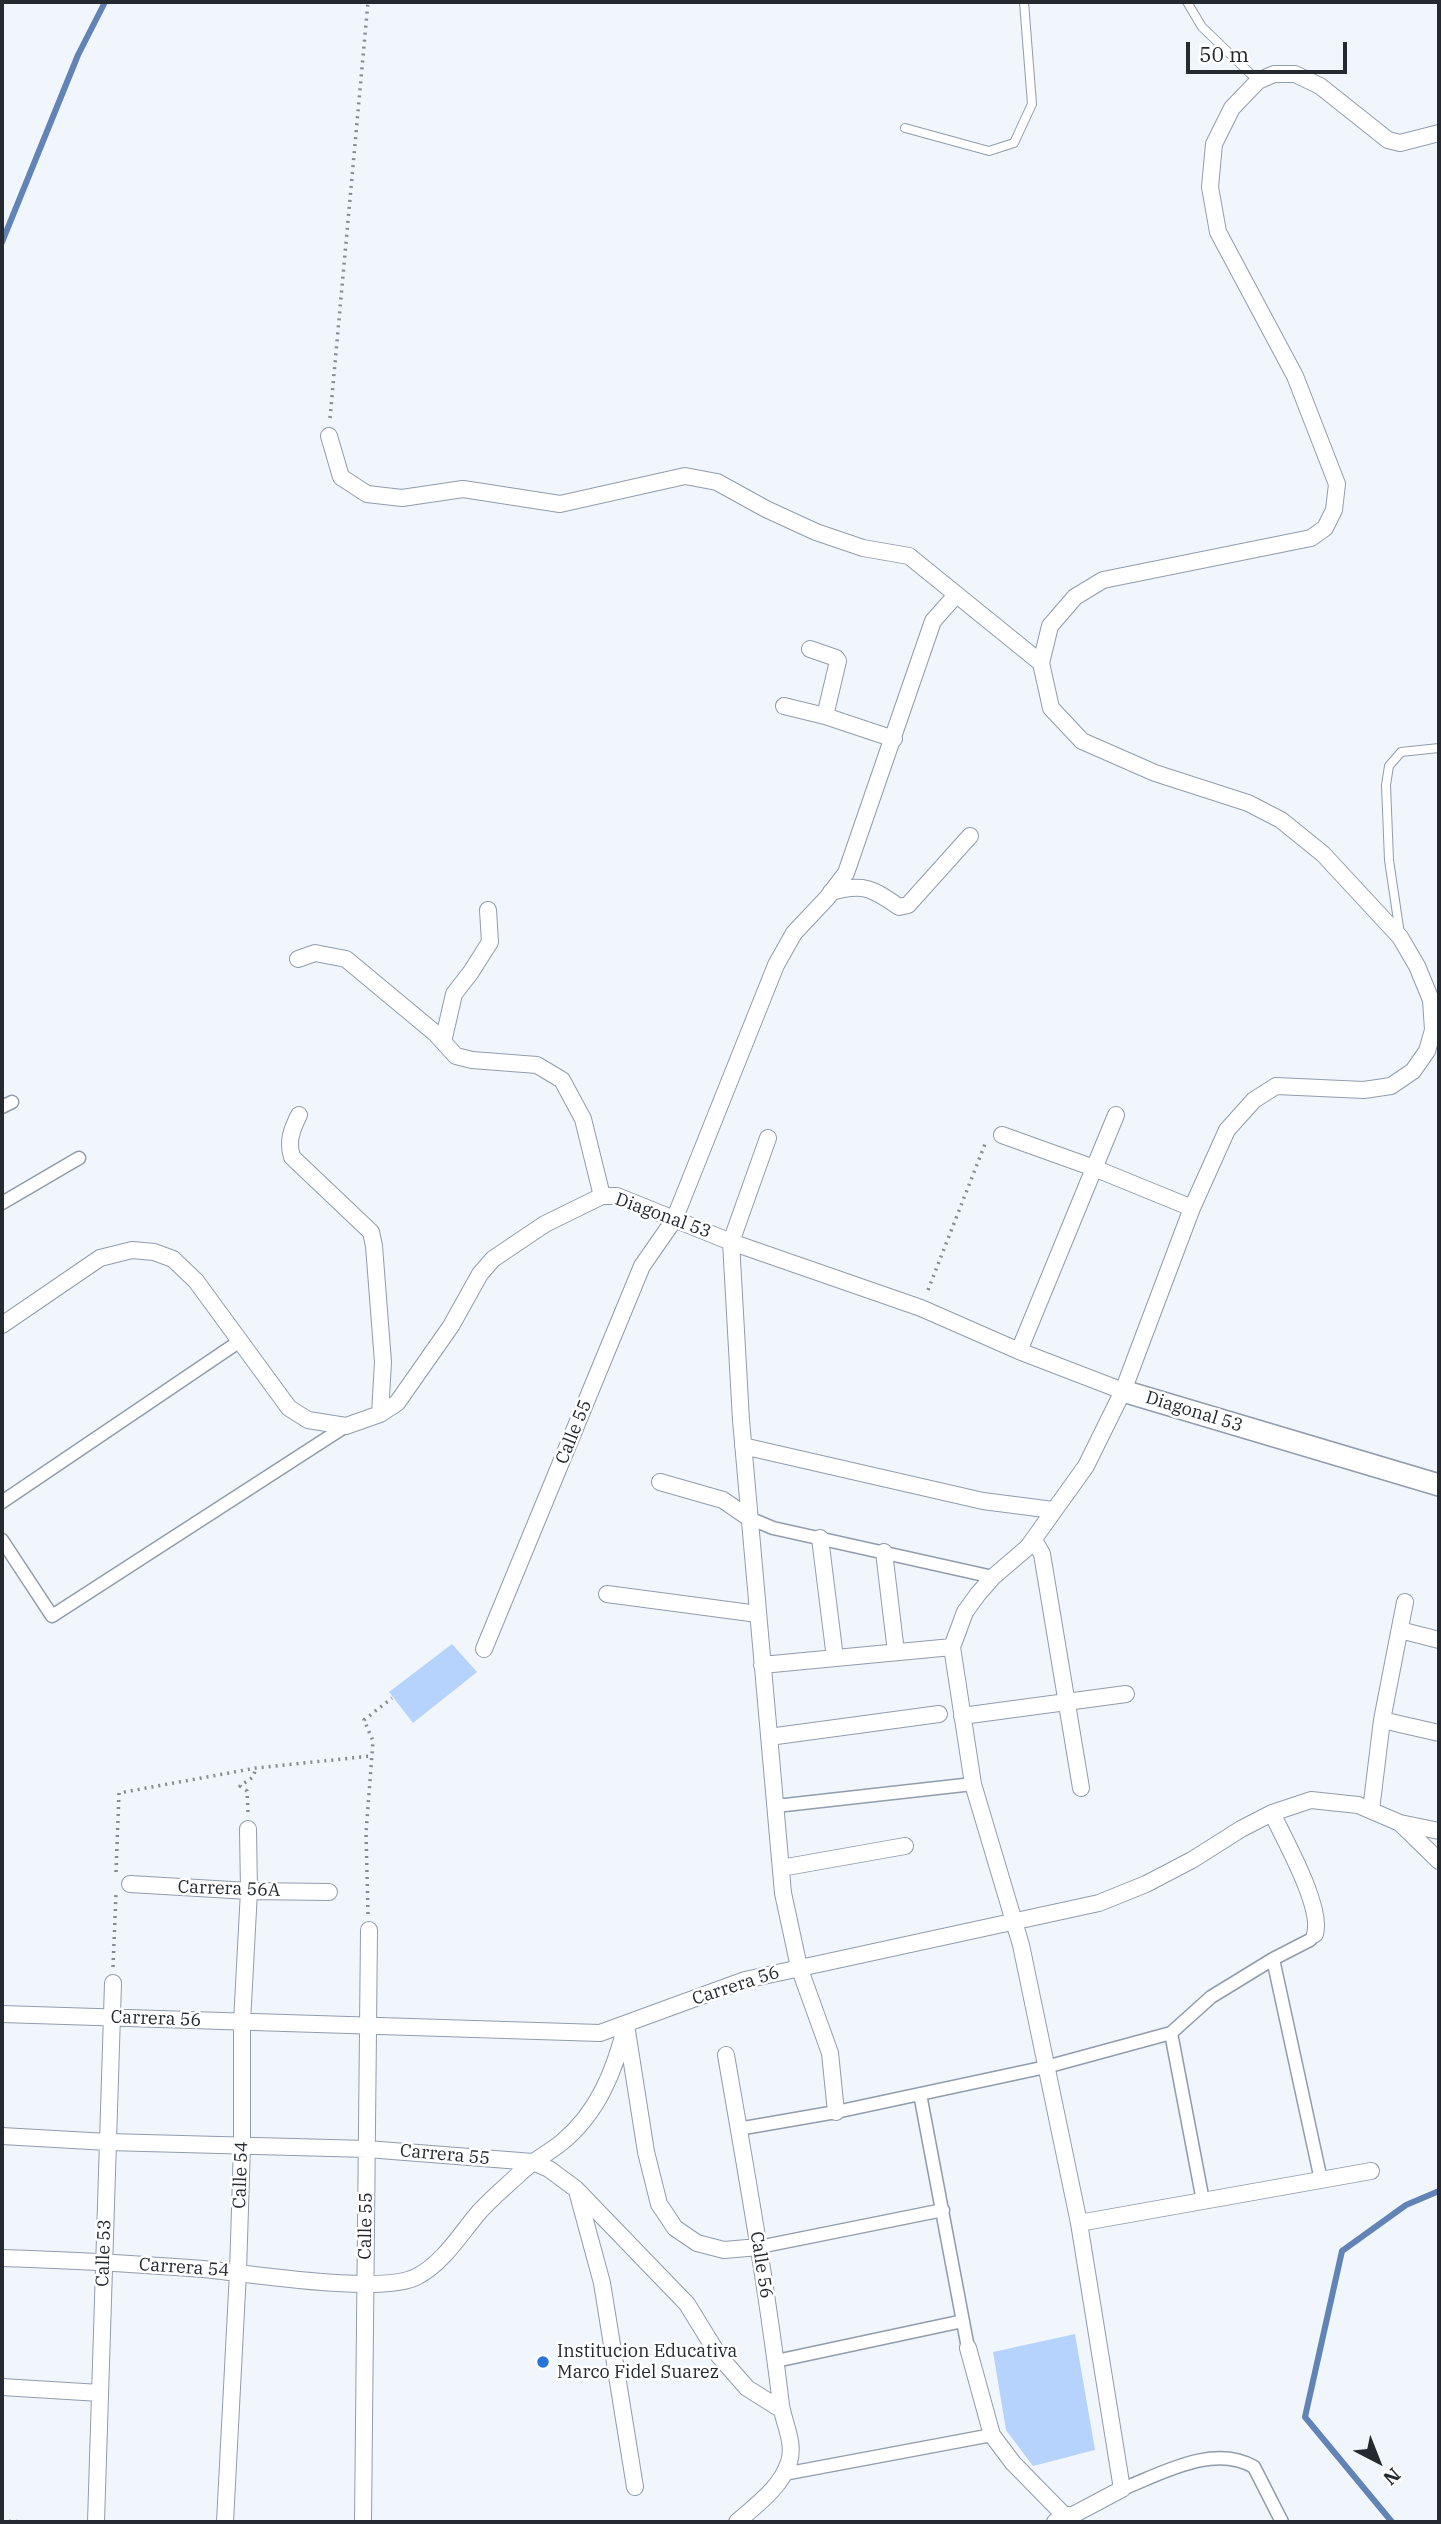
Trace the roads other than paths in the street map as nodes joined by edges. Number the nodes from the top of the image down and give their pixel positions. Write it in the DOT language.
graph roads {
  1 [pos="1024,2"];
  2 [pos="1188,2"];
  3 [pos="1258,81"];
  4 [pos="905,128"];
  5 [pos="1439,133"];
  6 [pos="329,436"];
  7 [pos="956,595"];
  8 [pos="810,649"];
  9 [pos="1041,663"];
  10 [pos="784,706"];
  11 [pos="825,716"];
  12 [pos="894,739"];
  13 [pos="1439,748"];
  14 [pos="970,836"];
  15 [pos="831,892"];
  16 [pos="488,910"];
  17 [pos="1400,937"];
  18 [pos="298,959"];
  19 [pos="443,1042"];
  20 [pos="299,1115"];
  21 [pos="1115,1115"];
  22 [pos="1002,1135"];
  23 [pos="768,1138"];
  24 [pos="79,1158"];
  25 [pos="1094,1168"];
  26 [pos="602,1196"];
  27 [pos="2,1203"];
  28 [pos="1192,1208"];
  29 [pos="674,1220"];
  30 [pos="731,1242"];
  31 [pos="2,1325"];
  32 [pos="240,1341"];
  33 [pos="1019,1351"];
  34 [pos="1124,1391"];
  35 [pos="380,1414"];
  36 [pos="346,1426"];
  37 [pos="743,1446"];
  38 [pos="660,1482"];
  39 [pos="1439,1485"];
  40 [pos="2,1503"];
  41 [pos="1054,1510"];
  42 [pos="749,1518"];
  43 [pos="820,1538"];
  44 [pos="2,1540"];
  45 [pos="1034,1540"];
  46 [pos="884,1552"];
  47 [pos="993,1577"];
  48 [pos="607,1594"];
  49 [pos="1405,1602"];
  50 [pos="758,1614"];
  51 [pos="1400,1630"];
  52 [pos="1439,1640"];
  53 [pos="952,1647"];
  54 [pos="484,1649"];
  55 [pos="896,1652"];
  56 [pos="835,1658"];
  57 [pos="762,1665"];
  58 [pos="1126,1694"];
  59 [pos="1066,1702"];
  60 [pos="939,1714"];
  61 [pos="962,1716"];
  62 [pos="1382,1720"];
  63 [pos="1439,1733"];
  64 [pos="769,1738"];
  65 [pos="973,1784"];
  66 [pos="1081,1788"];
  67 [pos="776,1806"];
  68 [pos="1371,1811"];
  69 [pos="1272,1813"];
  70 [pos="1400,1823"];
  71 [pos="248,1829"];
  72 [pos="1439,1831"];
  73 [pos="905,1846"];
  74 [pos="1439,1861"];
  75 [pos="781,1868"];
  76 [pos="123,1886"];
  77 [pos="249,1891"];
  78 [pos="329,1892"];
  79 [pos="1012,1922"];
  80 [pos="369,1930"];
  81 [pos="1315,1934"];
  82 [pos="1273,1959"];
  83 [pos="799,1967"];
  84 [pos="113,1983"];
  85 [pos="2,2014"];
  86 [pos="112,2018"];
  87 [pos="242,2022"];
  88 [pos="626,2025"];
  89 [pos="368,2027"];
  90 [pos="1171,2033"];
  91 [pos="726,2055"];
  92 [pos="1046,2067"];
  93 [pos="920,2094"];
  94 [pos="836,2112"];
  95 [pos="738,2129"];
  96 [pos="2,2136"];
  97 [pos="108,2142"];
  98 [pos="242,2145"];
  99 [pos="367,2148"];
  100 [pos="533,2162"];
  101 [pos="1371,2171"];
  102 [pos="1321,2180"];
  103 [pos="576,2189"];
  104 [pos="1203,2201"];
  105 [pos="943,2210"];
  106 [pos="1079,2223"];
  107 [pos="759,2247"];
  108 [pos="2,2258"];
  109 [pos="103,2261"];
  110 [pos="238,2272"];
  111 [pos="365,2285"];
  112 [pos="964,2322"];
  113 [pos="968,2348"];
  114 [pos="776,2361"];
  115 [pos="2,2387"];
  116 [pos="100,2393"];
  117 [pos="782,2410"];
  118 [pos="992,2435"];
  119 [pos="784,2474"];
  120 [pos="635,2487"];
  121 [pos="1122,2489"];
  122 [pos="1068,2519"];
  123 [pos="96,2522"];
  124 [pos="225,2522"];
  125 [pos="363,2522"];
  126 [pos="737,2522"];
  127 [pos="1282,2522"];
  1 -- 4 [label="lane"];
  2 -- 3 [label="lane"];
  3 -- 5 [label="street"];
  3 -- 9 [label="street"];
  6 -- 7 [label="street"];
  7 -- 9 [label="street"];
  7 -- 12 [label="street, Calle 55"];
  8 -- 11 [label="street"];
  9 -- 17 [label="street"];
  10 -- 11 [label="street"];
  11 -- 12 [label="street"];
  12 -- 15 [label="street, Calle 55"];
  13 -- 17 [label="lane"];
  14 -- 15 [label="street"];
  15 -- 29 [label="street, Calle 55"];
  16 -- 19 [label="street"];
  17 -- 28 [label="street"];
  18 -- 19 [label="street"];
  19 -- 26 [label="street"];
  20 -- 35 [label="street"];
  21 -- 25 [label="street"];
  22 -- 25 [label="street"];
  23 -- 30 [label="street"];
  24 -- 27 [label="street"];
  25 -- 28 [label="street"];
  25 -- 33 [label="street"];
  26 -- 29 [label="street, Diagonal 53"];
  26 -- 35 [label="street, Diagonal 53"];
  28 -- 34 [label="street"];
  29 -- 30 [label="street, Diagonal 53"];
  29 -- 54 [label="street, Calle 55"];
  30 -- 33 [label="street, Diagonal 53"];
  30 -- 37 [label="street"];
  31 -- 32 [label="street, Diagonal 53"];
  32 -- 36 [label="street, Diagonal 53"];
  32 -- 40 [label="street"];
  33 -- 34 [label="street, Diagonal 53"];
  34 -- 39 [label="street, Diagonal 53"];
  34 -- 41 [label="street"];
  35 -- 36 [label="street, Diagonal 53"];
  36 -- 44 [label="street"];
  37 -- 41 [label="street"];
  37 -- 42 [label="street"];
  38 -- 42 [label="street"];
  41 -- 45 [label="street"];
  42 -- 43 [label="street"];
  42 -- 50 [label="street"];
  43 -- 46 [label="street"];
  43 -- 56 [label="street"];
  45 -- 47 [label="street"];
  45 -- 59 [label="street"];
  46 -- 47 [label="street"];
  46 -- 55 [label="street"];
  47 -- 53 [label="street"];
  48 -- 50 [label="street"];
  49 -- 51 [label="street"];
  50 -- 57 [label="street"];
  51 -- 52 [label="street"];
  51 -- 62 [label="street"];
  53 -- 55 [label="street"];
  53 -- 61 [label="street"];
  55 -- 56 [label="street"];
  56 -- 57 [label="street"];
  57 -- 64 [label="street"];
  58 -- 59 [label="street"];
  59 -- 61 [label="street"];
  59 -- 66 [label="street"];
  60 -- 64 [label="street"];
  61 -- 65 [label="street"];
  62 -- 63 [label="street"];
  62 -- 68 [label="street"];
  64 -- 67 [label="street"];
  65 -- 67 [label="street"];
  65 -- 79 [label="street"];
  67 -- 75 [label="street"];
  68 -- 69 [label="street, Carrera 56"];
  68 -- 70 [label="street, Carrera 56"];
  69 -- 79 [label="street, Carrera 56"];
  69 -- 81 [label="street"];
  70 -- 72 [label="street, Carrera 56"];
  70 -- 74 [label="street"];
  71 -- 77 [label="street, Calle 54"];
  73 -- 75 [label="street"];
  75 -- 83 [label="street"];
  76 -- 77 [label="street, Carrera 56A"];
  77 -- 78 [label="street, Carrera 56A"];
  77 -- 87 [label="street, Calle 54"];
  79 -- 83 [label="street, Carrera 56"];
  79 -- 92 [label="street"];
  80 -- 89 [label="street, Calle 55"];
  81 -- 82 [label="street"];
  82 -- 90 [label="street"];
  82 -- 102 [label="street"];
  83 -- 88 [label="street, Carrera 56"];
  83 -- 94 [label="street"];
  84 -- 86 [label="street, Calle 53"];
  85 -- 86 [label="street, Carrera 56"];
  86 -- 87 [label="street, Carrera 56"];
  86 -- 97 [label="street, Calle 53"];
  87 -- 89 [label="street, Carrera 56"];
  87 -- 98 [label="street, Calle 54"];
  88 -- 89 [label="street, Carrera 56"];
  88 -- 100 [label="street, Carrera 54"];
  88 -- 107 [label="street"];
  89 -- 99 [label="street, Calle 55"];
  90 -- 92 [label="street"];
  90 -- 104 [label="street"];
  91 -- 95 [label="street, Calle 56"];
  92 -- 93 [label="street"];
  92 -- 106 [label="street"];
  93 -- 94 [label="street"];
  93 -- 105 [label="street"];
  94 -- 95 [label="street"];
  95 -- 107 [label="street, Calle 56"];
  96 -- 97 [label="street, Carrera 55"];
  97 -- 98 [label="street, Carrera 55"];
  97 -- 109 [label="street, Calle 53"];
  98 -- 99 [label="street, Carrera 55"];
  98 -- 110 [label="street, Calle 54"];
  99 -- 100 [label="street, Carrera 55"];
  99 -- 111 [label="street, Calle 55"];
  100 -- 103 [label="street, Carrera 55"];
  100 -- 111 [label="street, Carrera 54"];
  101 -- 102 [label="street"];
  102 -- 104 [label="street"];
  103 -- 117 [label="street, Carrera 55"];
  103 -- 120 [label="street"];
  104 -- 106 [label="street"];
  105 -- 107 [label="street"];
  105 -- 112 [label="street"];
  106 -- 121 [label="street"];
  107 -- 114 [label="street, Calle 56"];
  108 -- 109 [label="street, Carrera 54"];
  109 -- 110 [label="street, Carrera 54"];
  109 -- 116 [label="street, Calle 53"];
  110 -- 111 [label="street, Carrera 54"];
  110 -- 124 [label="street, Calle 54"];
  111 -- 125 [label="street, Calle 55"];
  112 -- 113 [label="street"];
  112 -- 114 [label="street"];
  113 -- 118 [label="street"];
  114 -- 117 [label="street, Calle 56"];
  115 -- 116 [label="street"];
  116 -- 123 [label="street, Calle 53"];
  117 -- 119 [label="street, Calle 56"];
  118 -- 119 [label="street"];
  118 -- 122 [label="street"];
  119 -- 126 [label="street"];
  121 -- 122 [label="street"];
  121 -- 127 [label="street"];
}
